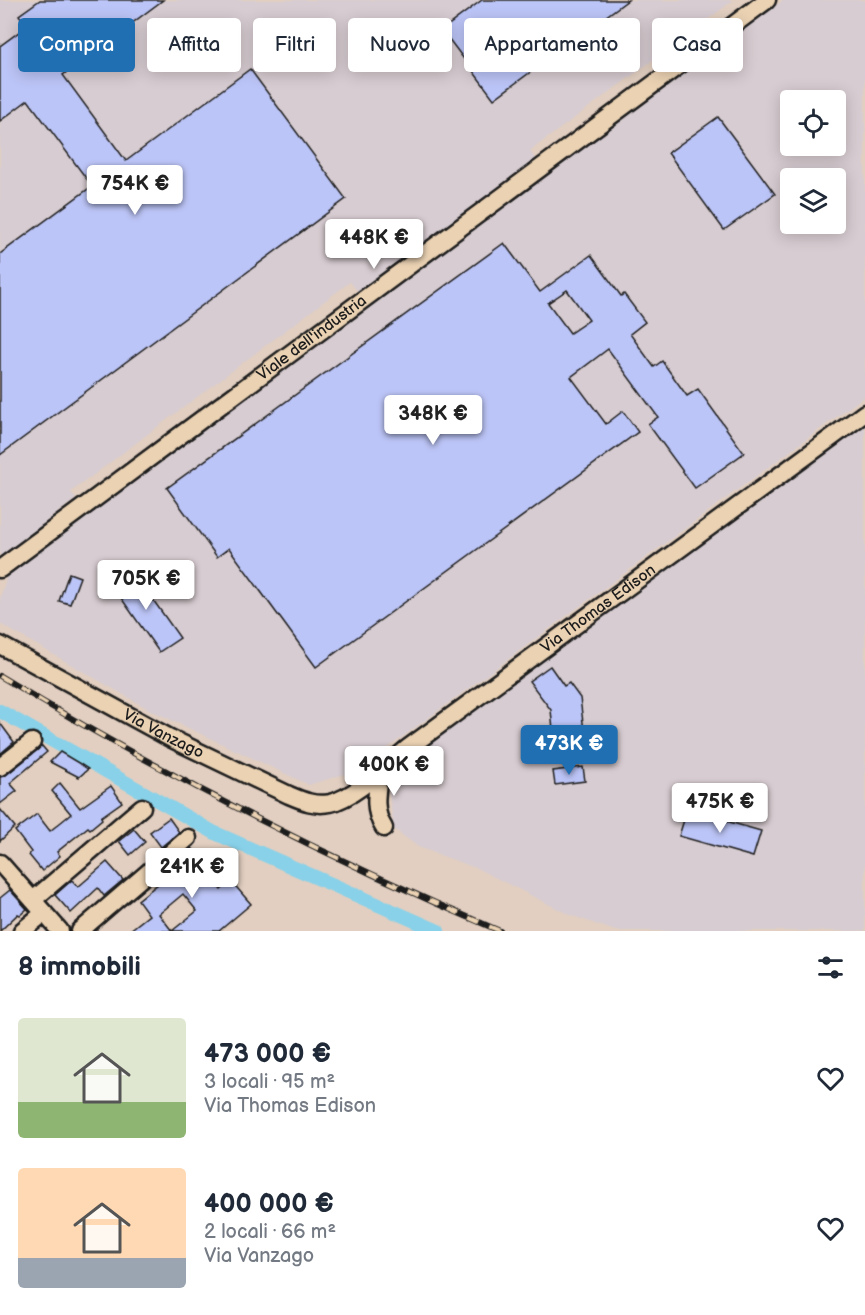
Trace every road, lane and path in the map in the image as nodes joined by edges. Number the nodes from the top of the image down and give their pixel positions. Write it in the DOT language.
graph roads {
  1 [pos="767,0"];
  2 [pos="865,413"];
  3 [pos="0,569"];
  4 [pos="0,645"];
  5 [pos="32,742"];
  6 [pos="0,767"];
  7 [pos="380,771"];
  8 [pos="333,802"];
  9 [pos="142,807"];
  10 [pos="384,828"];
  11 [pos="188,838"];
  12 [pos="0,863"];
  13 [pos="33,900"];
  14 [pos="44,913"];
  15 [pos="22,931"];
  16 [pos="60,931"];
  17 [pos="80,931"];
  1 -- 3 [label="street, Viale dell'industria"];
  2 -- 7 [label="street, Via Thomas Edison"];
  4 -- 8 [label="street, Via Vanzago"];
  5 -- 6 [label="street"];
  7 -- 8 [label="street, Via Thomas Edison"];
  7 -- 10 [label="street"];
  9 -- 13 [label="street"];
  11 -- 17 [label="street"];
  12 -- 13 [label="street"];
  13 -- 14 [label="street"];
  14 -- 15 [label="street"];
  14 -- 16 [label="street"];
}
